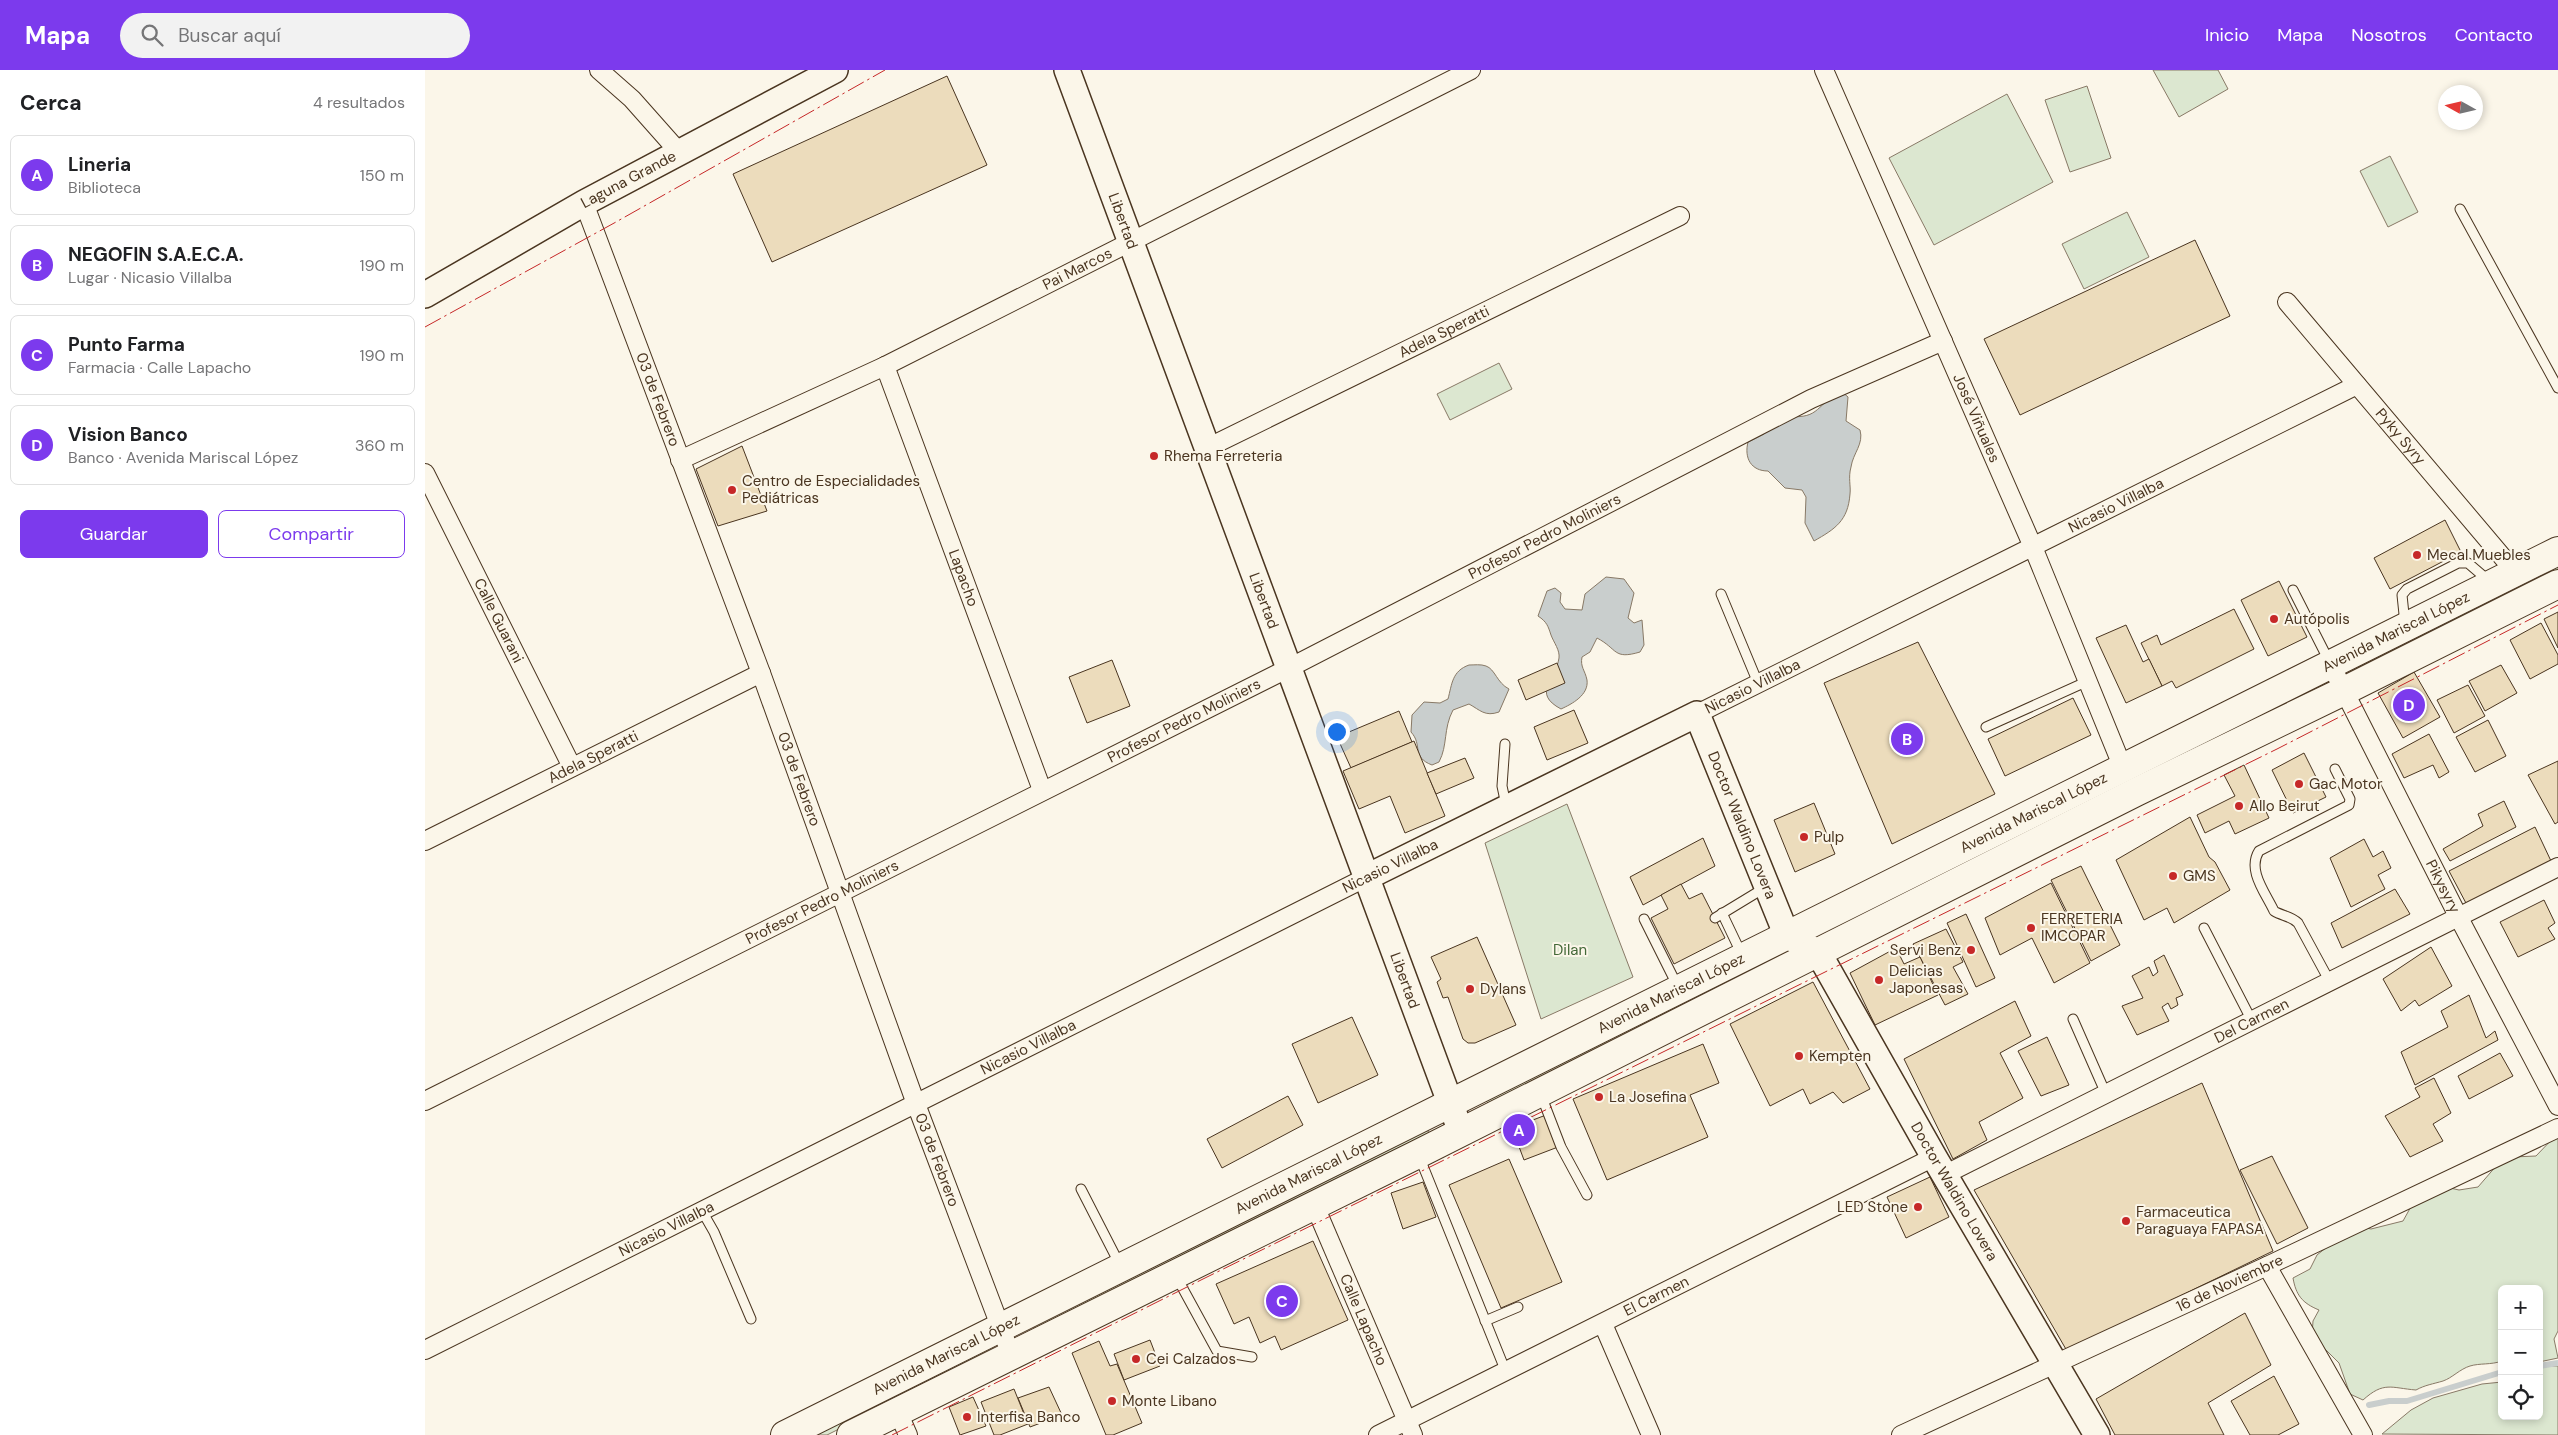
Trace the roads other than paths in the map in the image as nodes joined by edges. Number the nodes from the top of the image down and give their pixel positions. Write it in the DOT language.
graph roads {
  1 [pos="599,70"];
  2 [pos="835,70"];
  3 [pos="1067,70"];
  4 [pos="1471,70"];
  5 [pos="1824,70"];
  6 [pos="679,152"];
  7 [pos="585,203"];
  8 [pos="2460,209"];
  9 [pos="1680,216"];
  10 [pos="1131,242"];
  11 [pos="425,295"];
  12 [pos="2287,302"];
  13 [pos="1943,341"];
  14 [pos="885,366"];
  15 [pos="2357,385"];
  16 [pos="2558,388"];
  17 [pos="1207,448"];
  18 [pos="680,460"];
  19 [pos="425,473"];
  20 [pos="2033,547"];
  21 [pos="2558,552"];
  22 [pos="2505,578"];
  23 [pos="2558,584"];
  24 [pos="2293,590"];
  25 [pos="1721,594"];
  26 [pos="2331,665"];
  27 [pos="1289,668"];
  28 [pos="761,673"];
  29 [pos="2088,681"];
  30 [pos="1758,683"];
  31 [pos="2344,692"];
  32 [pos="1697,714"];
  33 [pos="1986,727"];
  34 [pos="1505,744"];
  35 [pos="571,767"];
  36 [pos="2123,768"];
  37 [pos="2335,769"];
  38 [pos="1042,790"];
  39 [pos="1507,808"];
  40 [pos="425,841"];
  41 [pos="2558,868"];
  42 [pos="1367,877"];
  43 [pos="1767,886"];
  44 [pos="840,893"];
  45 [pos="2459,918"];
  46 [pos="1644,919"];
  47 [pos="2204,928"];
  48 [pos="1787,936"];
  49 [pos="1815,951"];
  50 [pos="1743,958"];
  51 [pos="2330,982"];
  52 [pos="1679,990"];
  53 [pos="2073,1019"];
  54 [pos="2252,1021"];
  55 [pos="1540,1092"];
  56 [pos="2106,1094"];
  57 [pos="425,1101"];
  58 [pos="917,1104"];
  59 [pos="1451,1104"];
  60 [pos="2558,1106"];
  61 [pos="2558,1128"];
  62 [pos="1461,1132"];
  63 [pos="1418,1154"];
  64 [pos="1939,1166"];
  65 [pos="1081,1189"];
  66 [pos="1587,1195"];
  67 [pos="1314,1204"];
  68 [pos="702,1211"];
  69 [pos="2267,1266"];
  70 [pos="1121,1268"];
  71 [pos="1175,1274"];
  72 [pos="1518,1307"];
  73 [pos="751,1319"];
  74 [pos="1485,1321"];
  75 [pos="1603,1324"];
  76 [pos="1001,1328"];
  77 [pos="425,1350"];
  78 [pos="1011,1355"];
  79 [pos="1252,1357"];
  80 [pos="2055,1362"];
  81 [pos="1506,1372"];
  82 [pos="903,1423"];
  83 [pos="1410,1428"];
  84 [pos="785,1435"];
  85 [pos="851,1435"];
  86 [pos="1378,1435"];
  87 [pos="1651,1435"];
  88 [pos="1901,1435"];
  89 [pos="2097,1435"];
  90 [pos="2363,1435"];
  1 -- 6 [label="street"];
  2 -- 6 [label="main road, Laguna Grande"];
  3 -- 10 [label="main road, Libertad"];
  4 -- 10 [label="street, Pai Marcos"];
  5 -- 13 [label="street, José Viñuales"];
  6 -- 7 [label="main road, Laguna Grande"];
  7 -- 11 [label="main road, Laguna Grande"];
  7 -- 18 [label="street, 03 de Febrero"];
  8 -- 16 [label="lane"];
  9 -- 17 [label="street, Adela Speratti"];
  10 -- 14 [label="street, Pai Marcos"];
  10 -- 17 [label="main road, Libertad"];
  12 -- 15 [label="street, Pyky Syry"];
  13 -- 20 [label="street, José Viñuales"];
  13 -- 27 [label="street, Profesor Pedro Moliniers"];
  14 -- 18 [label="street, Pai Marcos"];
  14 -- 38 [label="street, Lapacho"];
  15 -- 20 [label="street, Nicasio Villalba"];
  15 -- 22 [label="street, Pyky Syry"];
  17 -- 27 [label="main road, Libertad"];
  18 -- 28 [label="street, 03 de Febrero"];
  19 -- 35 [label="street, Calle Guarani"];
  20 -- 29 [label="street, José Viñuales"];
  20 -- 30 [label="street, Nicasio Villalba"];
  21 -- 22 [label="highway, Avenida Mariscal López"];
  22 -- 26 [label="highway, Avenida Mariscal López"];
  23 -- 31 [label="highway, Avenida Mariscal López"];
  24 -- 26 [label="lane"];
  25 -- 30 [label="lane"];
  26 -- 31 [label="street, Pikysyry"];
  26 -- 36 [label="highway, Avenida Mariscal López"];
  27 -- 38 [label="street, Profesor Pedro Moliniers"];
  27 -- 42 [label="main road, Libertad"];
  28 -- 35 [label="street, Adela Speratti"];
  28 -- 44 [label="street, 03 de Febrero"];
  29 -- 33 [label="lane"];
  29 -- 36 [label="street, José Viñuales"];
  30 -- 32 [label="street, Nicasio Villalba"];
  31 -- 45 [label="street, Pikysyry"];
  31 -- 49 [label="highway, Avenida Mariscal López"];
  32 -- 39 [label="main road, Nicasio Villalba"];
  32 -- 43 [label="main road, Doctor Waldino Lovera"];
  34 -- 39 [label="lane"];
  35 -- 40 [label="street, Adela Speratti"];
  36 -- 48 [label="highway, Avenida Mariscal López"];
  37 -- 51 [label="lane"];
  38 -- 44 [label="street, Profesor Pedro Moliniers"];
  39 -- 42 [label="main road, Nicasio Villalba"];
  41 -- 45 [label="street, Del Carmen"];
  42 -- 58 [label="street, Nicasio Villalba"];
  42 -- 59 [label="main road, Libertad"];
  43 -- 48 [label="main road, Doctor Waldino Lovera"];
  43 -- 50 [label="lane"];
  44 -- 57 [label="street, Profesor Pedro Moliniers"];
  44 -- 58 [label="street, 03 de Febrero"];
  45 -- 51 [label="street, Del Carmen"];
  45 -- 60 [label="street, Pikysyry"];
  46 -- 52 [label="lane"];
  47 -- 54 [label="lane"];
  48 -- 49 [label="main road"];
  48 -- 50 [label="highway, Avenida Mariscal López"];
  49 -- 55 [label="highway, Avenida Mariscal López"];
  49 -- 64 [label="main road, Doctor Waldino Lovera"];
  50 -- 52 [label="highway, Avenida Mariscal López"];
  51 -- 54 [label="street, Del Carmen"];
  52 -- 59 [label="highway, Avenida Mariscal López"];
  53 -- 56 [label="lane"];
  54 -- 56 [label="street, Del Carmen"];
  55 -- 62 [label="highway, Avenida Mariscal López"];
  55 -- 66 [label="lane"];
  56 -- 64 [label="street, Del Carmen"];
  58 -- 68 [label="street, Nicasio Villalba"];
  58 -- 76 [label="street, 03 de Febrero"];
  59 -- 62 [label="main road, Libertad"];
  59 -- 70 [label="highway, Avenida Mariscal López"];
  61 -- 69 [label="street, 16 de Noviembre"];
  62 -- 63 [label="highway, Avenida Mariscal López"];
  63 -- 67 [label="highway, Avenida Mariscal López"];
  63 -- 74 [label="lane"];
  64 -- 75 [label="street, El Carmen"];
  64 -- 80 [label="main road, Doctor Waldino Lovera"];
  65 -- 70 [label="lane"];
  67 -- 71 [label="highway, Avenida Mariscal López"];
  67 -- 83 [label="street, Calle Lapacho"];
  68 -- 73 [label="lane"];
  68 -- 77 [label="street, Nicasio Villalba"];
  69 -- 80 [label="street, 16 de Noviembre"];
  69 -- 90 [label="street"];
  70 -- 76 [label="highway, Avenida Mariscal López"];
  71 -- 78 [label="highway, Avenida Mariscal López"];
  71 -- 79 [label="lane"];
  72 -- 74 [label="lane"];
  74 -- 81 [label="lane"];
  75 -- 81 [label="street, El Carmen"];
  75 -- 87 [label="street"];
  76 -- 78 [label="street, 03 de Febrero"];
  76 -- 84 [label="highway, Avenida Mariscal López"];
  78 -- 82 [label="highway, Avenida Mariscal López"];
  80 -- 88 [label="street, 16 de Noviembre"];
  80 -- 89 [label="main road, Doctor Waldino Lovera"];
  81 -- 83 [label="street, El Carmen"];
  82 -- 85 [label="highway, Avenida Mariscal López"];
  83 -- 86 [label="street, El Carmen"];
}
